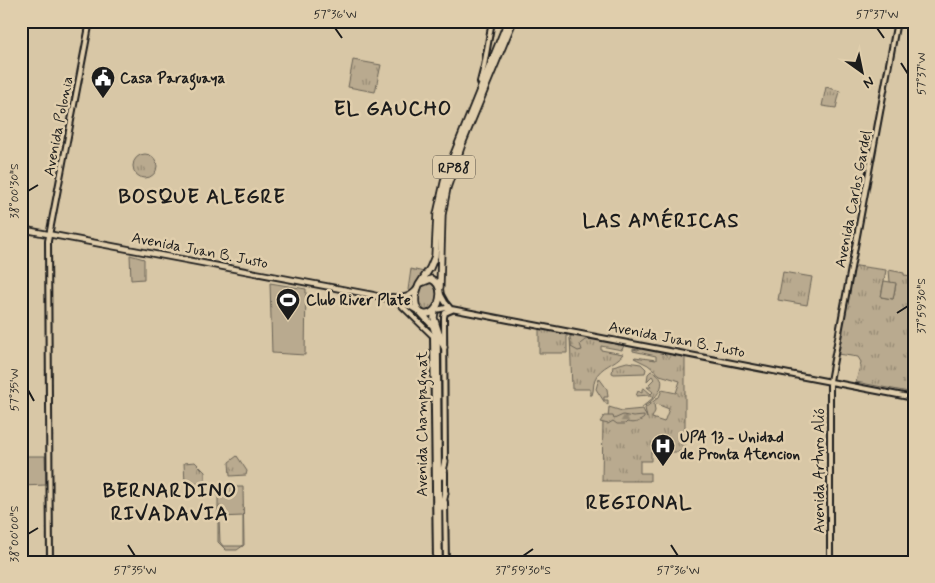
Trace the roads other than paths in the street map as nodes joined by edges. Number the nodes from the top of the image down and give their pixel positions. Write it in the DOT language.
graph roads {
  1 [pos="90,21"];
  2 [pos="492,21"];
  3 [pos="508,21"];
  4 [pos="512,21"];
  5 [pos="897,21"];
  6 [pos="483,83"];
  7 [pos="21,229"];
  8 [pos="49,234"];
  9 [pos="420,284"];
  10 [pos="440,290"];
  11 [pos="373,295"];
  12 [pos="398,302"];
  13 [pos="436,310"];
  14 [pos="454,310"];
  15 [pos="419,312"];
  16 [pos="428,320"];
  17 [pos="440,332"];
  18 [pos="433,336"];
  19 [pos="444,347"];
  20 [pos="830,381"];
  21 [pos="914,398"];
  22 [pos="440,469"];
  23 [pos="50,562"];
  24 [pos="441,562"];
  25 [pos="830,562"];
  1 -- 8 [label="main road, Avenida Polonia"];
  2 -- 6 [label="main road"];
  3 -- 6 [label="highway, RP88"];
  4 -- 6 [label="highway, RP88"];
  5 -- 20 [label="main road, Avenida Carlos Gardel"];
  6 -- 9 [label="highway, RP88"];
  6 -- 10 [label="highway, RP88"];
  7 -- 8 [label="main road, Avenida Juan B. Justo"];
  8 -- 11 [label="main road, Avenida Juan B. Justo"];
  8 -- 23 [label="main road, Avenida Polonia"];
  9 -- 10 [label="highway"];
  9 -- 11 [label="main road, Avenida Juan B. Justo"];
  9 -- 15 [label="highway, RP88"];
  10 -- 13 [label="highway, RP88"];
  10 -- 14 [label="main road"];
  11 -- 12 [label="main road, Avenida Juan B. Justo"];
  12 -- 15 [label="main road, Avenida Juan B. Justo"];
  12 -- 18 [label="main road, Avenida Champagnat"];
  13 -- 14 [label="main road, Avenida Juan B. Justo"];
  13 -- 15 [label="highway"];
  13 -- 17 [label="highway, Avenida Champagnat / RP88"];
  14 -- 19 [label="main road, Avenida Champagnat"];
  14 -- 20 [label="main road, Avenida Juan B. Justo"];
  15 -- 16 [label="highway, Avenida Champagnat / RP88"];
  16 -- 18 [label="highway"];
  16 -- 22 [label="highway, Avenida Champagnat / RP88"];
  17 -- 19 [label="highway"];
  17 -- 22 [label="highway, Avenida Champagnat / RP88"];
  18 -- 22 [label="main road, Avenida Champagnat"];
  19 -- 22 [label="main road, Avenida Champagnat"];
  20 -- 21 [label="main road, Avenida Juan B. Justo"];
  20 -- 25 [label="main road, Avenida Arturo Alió"];
  22 -- 24 [label="highway, Avenida Champagnat / RP88"];
}
